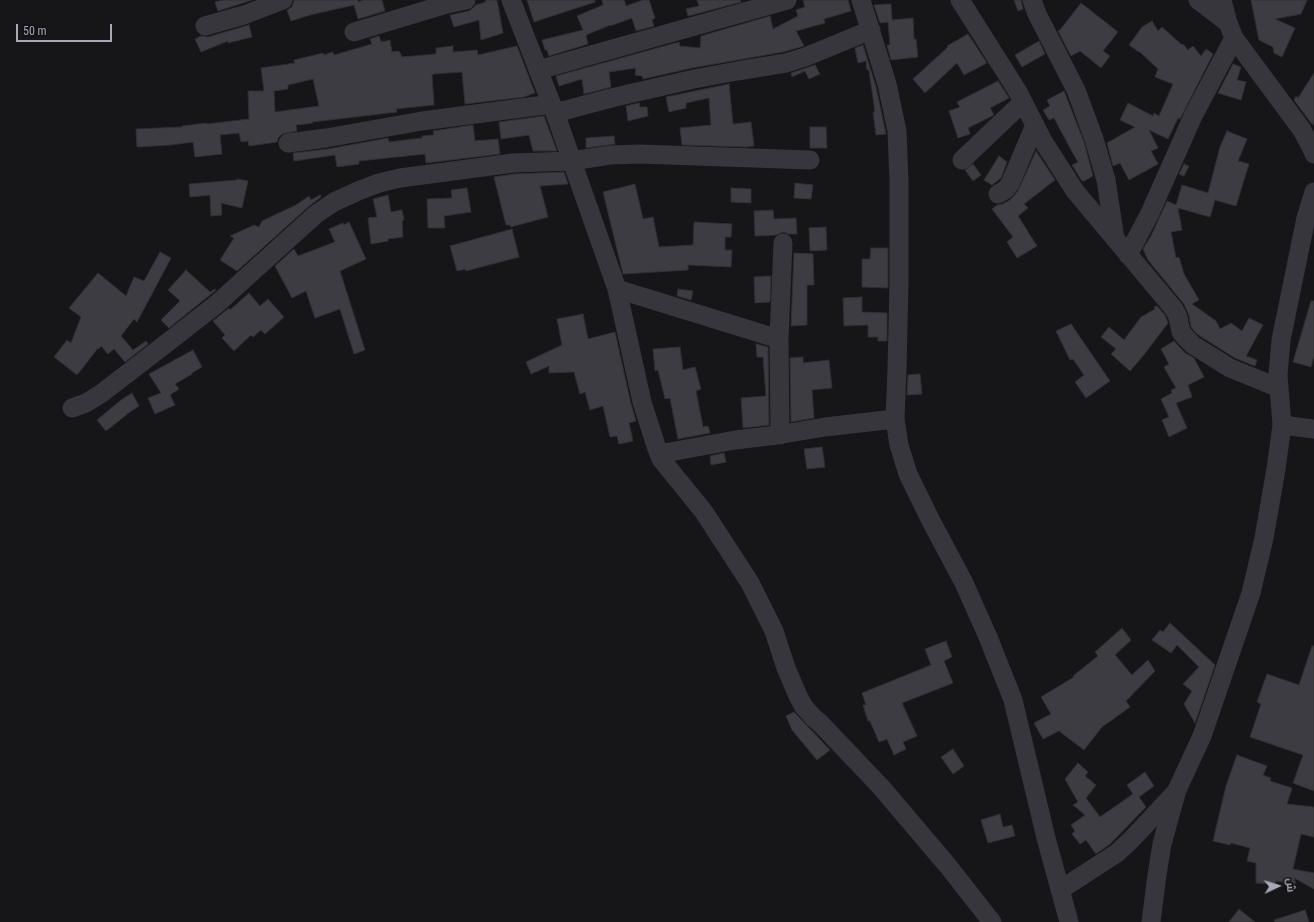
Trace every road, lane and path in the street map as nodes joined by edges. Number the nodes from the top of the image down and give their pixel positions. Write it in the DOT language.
graph roads {
  1 [pos="283,0"];
  2 [pos="466,0"];
  3 [pos="511,0"];
  4 [pos="787,0"];
  5 [pos="861,0"];
  6 [pos="960,0"];
  7 [pos="1032,0"];
  8 [pos="1198,0"];
  9 [pos="1222,0"];
  10 [pos="748,5"];
  11 [pos="205,26"];
  12 [pos="871,30"];
  13 [pos="1231,31"];
  14 [pos="354,32"];
  15 [pos="538,70"];
  16 [pos="1023,102"];
  17 [pos="554,108"];
  18 [pos="1035,125"];
  19 [pos="288,143"];
  20 [pos="1314,154"];
  21 [pos="810,160"];
  22 [pos="962,160"];
  23 [pos="572,161"];
  24 [pos="1314,192"];
  25 [pos="998,194"];
  26 [pos="1115,240"];
  27 [pos="783,243"];
  28 [pos="1128,255"];
  29 [pos="617,289"];
  30 [pos="779,339"];
  31 [pos="1279,388"];
  32 [pos="72,408"];
  33 [pos="895,419"];
  34 [pos="1282,425"];
  35 [pos="1314,429"];
  36 [pos="780,435"];
  37 [pos="659,454"];
  38 [pos="1177,790"];
  39 [pos="1060,890"];
  40 [pos="992,922"];
  41 [pos="1069,922"];
  42 [pos="1151,922"];
  1 -- 11 [label="street"];
  2 -- 14 [label="street"];
  3 -- 15 [label="street"];
  4 -- 10 [label="street"];
  5 -- 12 [label="street"];
  6 -- 16 [label="street"];
  7 -- 26 [label="street"];
  8 -- 13 [label="street"];
  9 -- 13 [label="street"];
  10 -- 15 [label="street"];
  12 -- 17 [label="street"];
  12 -- 33 [label="street"];
  13 -- 20 [label="street"];
  13 -- 28 [label="street"];
  15 -- 17 [label="street"];
  16 -- 18 [label="street"];
  16 -- 22 [label="street"];
  17 -- 19 [label="street"];
  17 -- 23 [label="street"];
  18 -- 25 [label="street"];
  18 -- 26 [label="street"];
  21 -- 23 [label="street"];
  23 -- 29 [label="street"];
  23 -- 32 [label="street"];
  24 -- 31 [label="street"];
  26 -- 28 [label="street"];
  27 -- 30 [label="street"];
  28 -- 31 [label="street"];
  29 -- 30 [label="street"];
  29 -- 37 [label="street"];
  30 -- 36 [label="street"];
  31 -- 34 [label="street"];
  33 -- 36 [label="street"];
  33 -- 39 [label="street"];
  34 -- 35 [label="street"];
  34 -- 38 [label="street"];
  36 -- 37 [label="street"];
  37 -- 40 [label="street"];
  38 -- 39 [label="street"];
  38 -- 42 [label="street"];
  39 -- 41 [label="street"];
}
